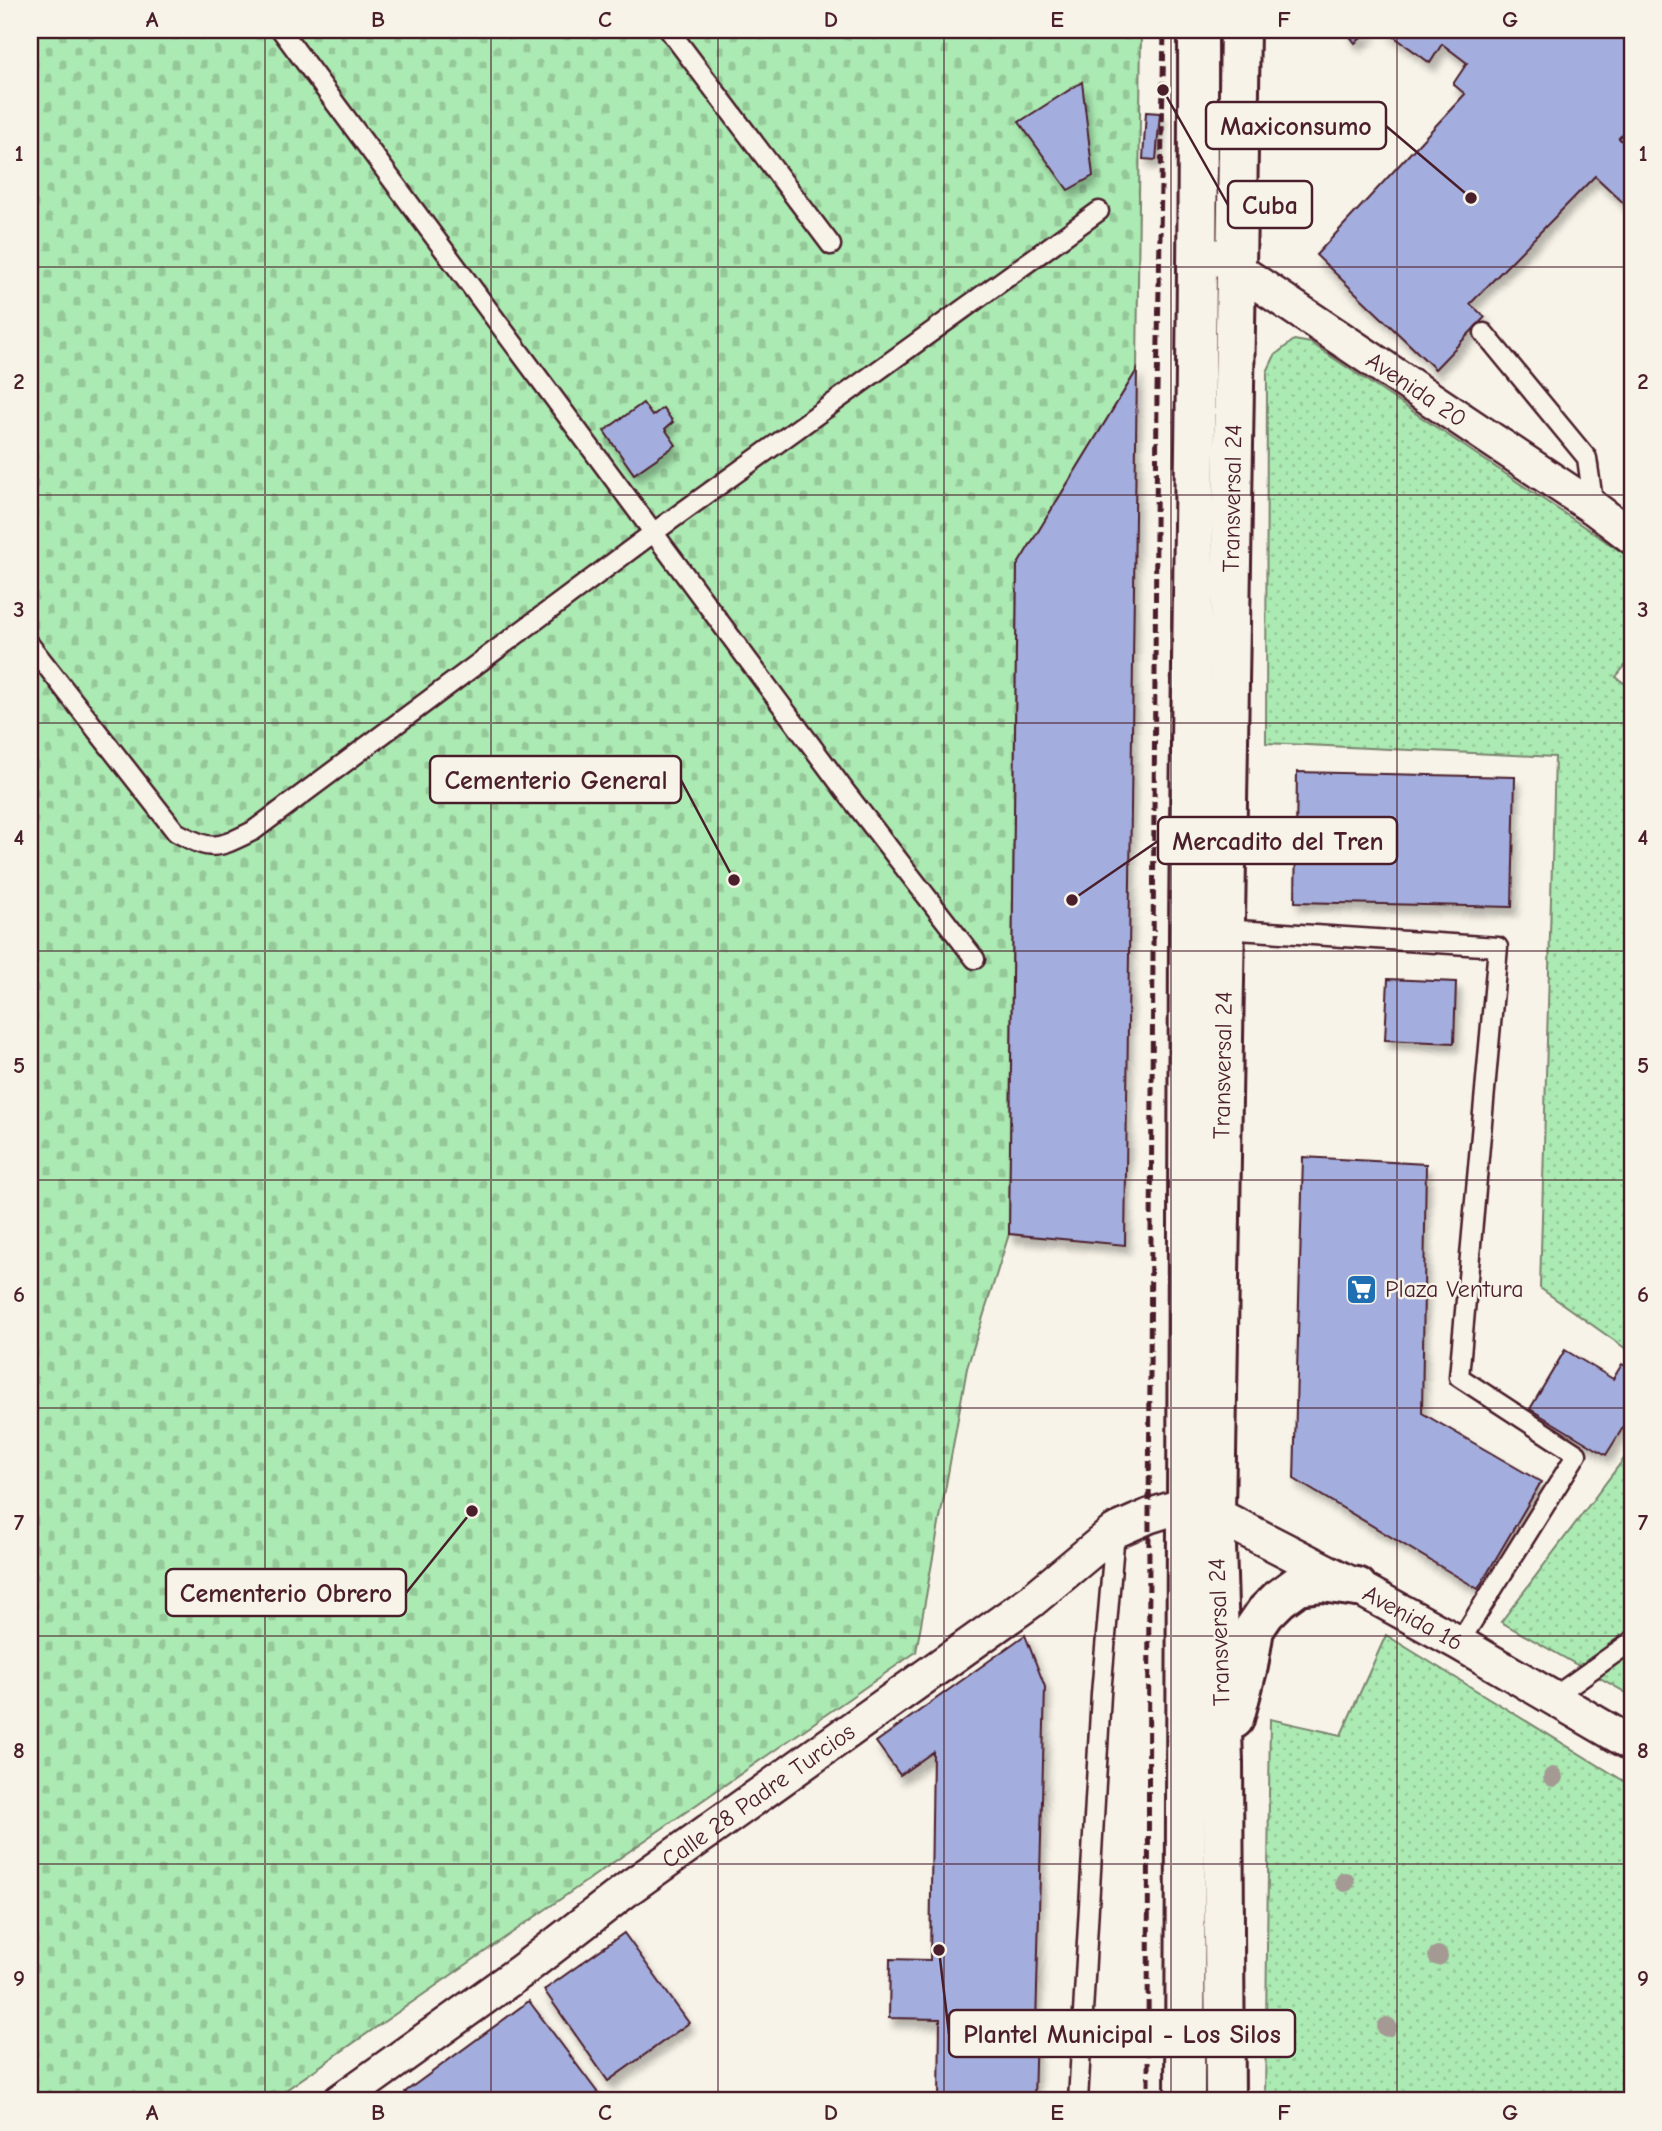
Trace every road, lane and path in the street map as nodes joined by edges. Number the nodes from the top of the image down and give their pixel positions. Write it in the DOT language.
graph roads {
  1 [pos="281,30"];
  2 [pos="669,30"];
  3 [pos="1198,30"];
  4 [pos="1240,30"];
  5 [pos="1099,211"];
  6 [pos="1199,243"];
  7 [pos="831,245"];
  8 [pos="1236,269"];
  9 [pos="1484,333"];
  10 [pos="1594,508"];
  11 [pos="653,533"];
  12 [pos="1632,537"];
  13 [pos="30,645"];
  14 [pos="1207,929"];
  15 [pos="975,959"];
  16 [pos="1200,1510"];
  17 [pos="1115,1531"];
  18 [pos="1357,1587"];
  19 [pos="1632,1641"];
  20 [pos="1459,1643"];
  21 [pos="1552,1698"];
  22 [pos="1632,1744"];
  23 [pos="1223,1762"];
  24 [pos="340,2101"];
  25 [pos="1078,2101"];
  26 [pos="1185,2101"];
  27 [pos="1225,2101"];
  1 -- 11 [label="lane"];
  2 -- 7 [label="lane"];
  3 -- 6 [label="main road, Transversal 24"];
  4 -- 8 [label="main road, Transversal 24"];
  5 -- 11 [label="lane"];
  6 -- 8 [label="street, Avenida 20"];
  6 -- 14 [label="main road, Transversal 24"];
  8 -- 10 [label="street, Avenida 20"];
  8 -- 14 [label="main road, Transversal 24"];
  9 -- 10 [label="lane"];
  10 -- 12 [label="street, Avenida 20"];
  11 -- 13 [label="lane"];
  11 -- 15 [label="lane"];
  14 -- 16 [label="main road, Transversal 24"];
  14 -- 20 [label="lane"];
  16 -- 17 [label="street, Calle 28 Padre Turcios"];
  16 -- 18 [label="street, Avenida 16"];
  16 -- 23 [label="main road, Transversal 24"];
  16 -- 26 [label="main road, Transversal 24"];
  17 -- 24 [label="street, Calle 28 Padre Turcios"];
  17 -- 25 [label="lane"];
  18 -- 20 [label="street, Avenida 16"];
  18 -- 23 [label="main road"];
  19 -- 21 [label="lane"];
  20 -- 21 [label="street, Avenida 16"];
  21 -- 22 [label="street, Avenida 16"];
  23 -- 27 [label="main road, Transversal 24"];
}
